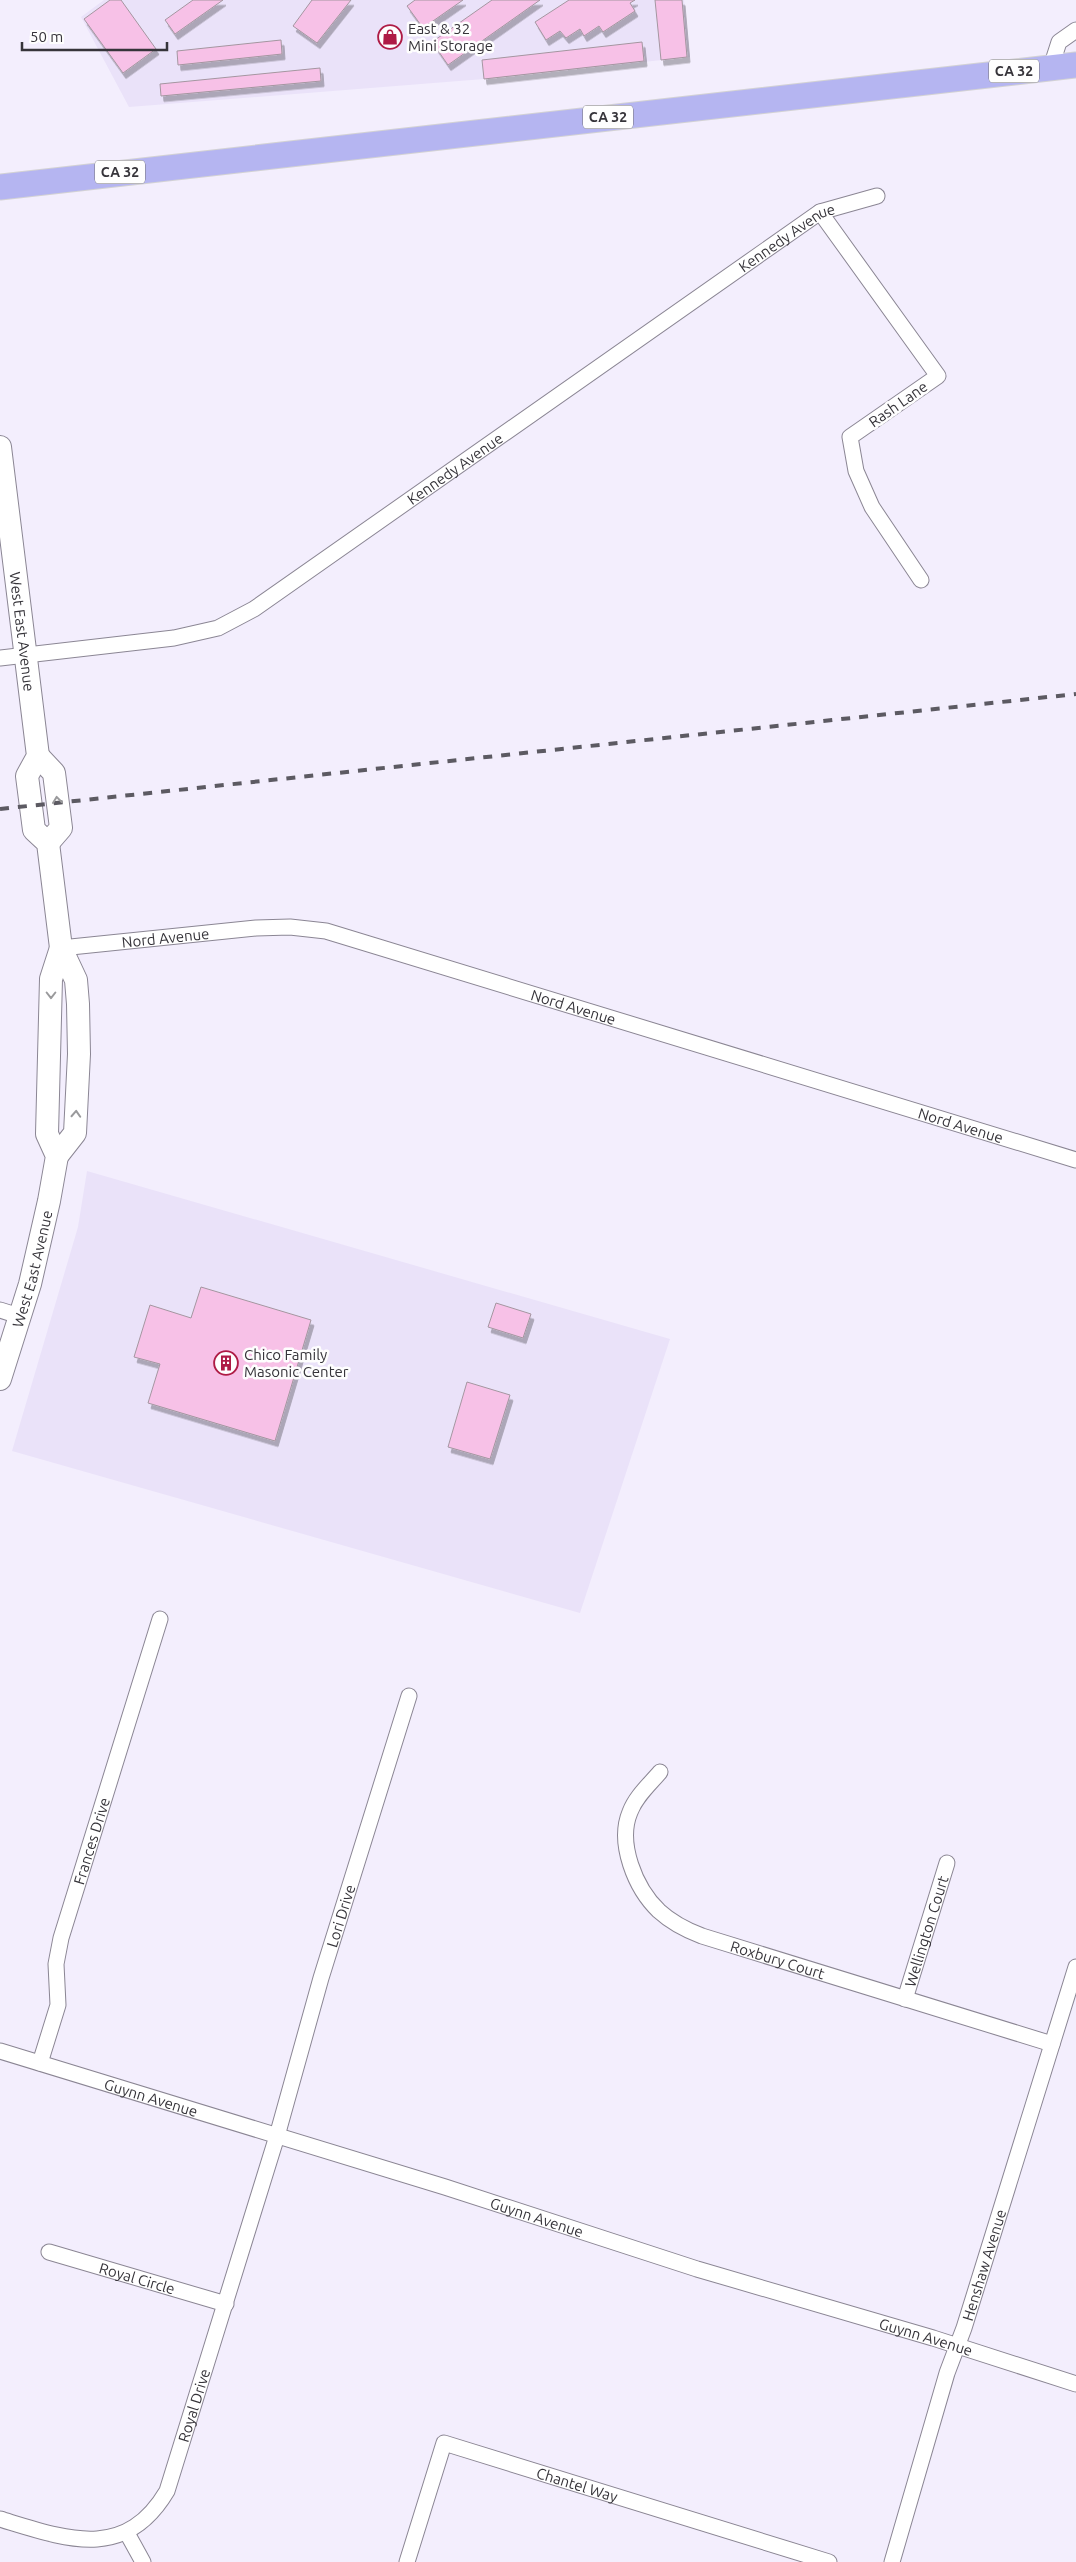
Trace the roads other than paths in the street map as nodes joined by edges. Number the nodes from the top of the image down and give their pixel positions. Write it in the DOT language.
graph roads {
  1 [pos="1076,30"];
  2 [pos="1076,65"];
  3 [pos="1052,68"];
  4 [pos="0,187"];
  5 [pos="877,196"];
  6 [pos="820,212"];
  7 [pos="0,447"];
  8 [pos="921,580"];
  9 [pos="25,656"];
  10 [pos="0,658"];
  11 [pos="61,948"];
  12 [pos="1076,1160"];
  13 [pos="10,1313"];
  14 [pos="0,1380"];
  15 [pos="160,1620"];
  16 [pos="409,1696"];
  17 [pos="660,1772"];
  18 [pos="947,1863"];
  19 [pos="1076,1967"];
  20 [pos="906,1999"];
  21 [pos="1052,2044"];
  22 [pos="0,2051"];
  23 [pos="40,2063"];
  24 [pos="277,2136"];
  25 [pos="49,2252"];
  26 [pos="226,2304"];
  27 [pos="957,2346"];
  28 [pos="1076,2384"];
  29 [pos="0,2519"];
  30 [pos="127,2534"];
  31 [pos="144,2562"];
  32 [pos="407,2562"];
  33 [pos="829,2562"];
  34 [pos="892,2562"];
  1 -- 3 [label="street"];
  2 -- 3 [label="main road, CA 32"];
  3 -- 4 [label="main road, CA 32"];
  5 -- 6 [label="street, Kennedy Avenue"];
  6 -- 8 [label="street, Rash Lane"];
  6 -- 9 [label="street, Kennedy Avenue"];
  7 -- 9 [label="main road, West East Avenue"];
  9 -- 10 [label="street, Kennedy Avenue"];
  9 -- 11 [label="main road, West East Avenue"];
  11 -- 12 [label="street, Nord Avenue"];
  11 -- 13 [label="main road, West East Avenue"];
  13 -- 14 [label="main road, West East Avenue"];
  15 -- 23 [label="street, Frances Drive"];
  16 -- 24 [label="street, Lori Drive"];
  17 -- 20 [label="street, Roxbury Court"];
  18 -- 20 [label="street, Wellington Court"];
  19 -- 21 [label="street, Henshaw Avenue"];
  20 -- 21 [label="street, Roxbury Court"];
  21 -- 27 [label="street, Henshaw Avenue"];
  22 -- 23 [label="street, Guynn Avenue"];
  23 -- 24 [label="street, Guynn Avenue"];
  24 -- 26 [label="street, Royal Drive"];
  24 -- 27 [label="street, Guynn Avenue"];
  25 -- 26 [label="street, Royal Circle"];
  26 -- 30 [label="street, Royal Drive"];
  27 -- 28 [label="street, Guynn Avenue"];
  27 -- 34 [label="street, Henshaw Avenue"];
  29 -- 30 [label="street, Royal Drive"];
  30 -- 31 [label="street"];
  32 -- 33 [label="street, Chantel Way"];
}
